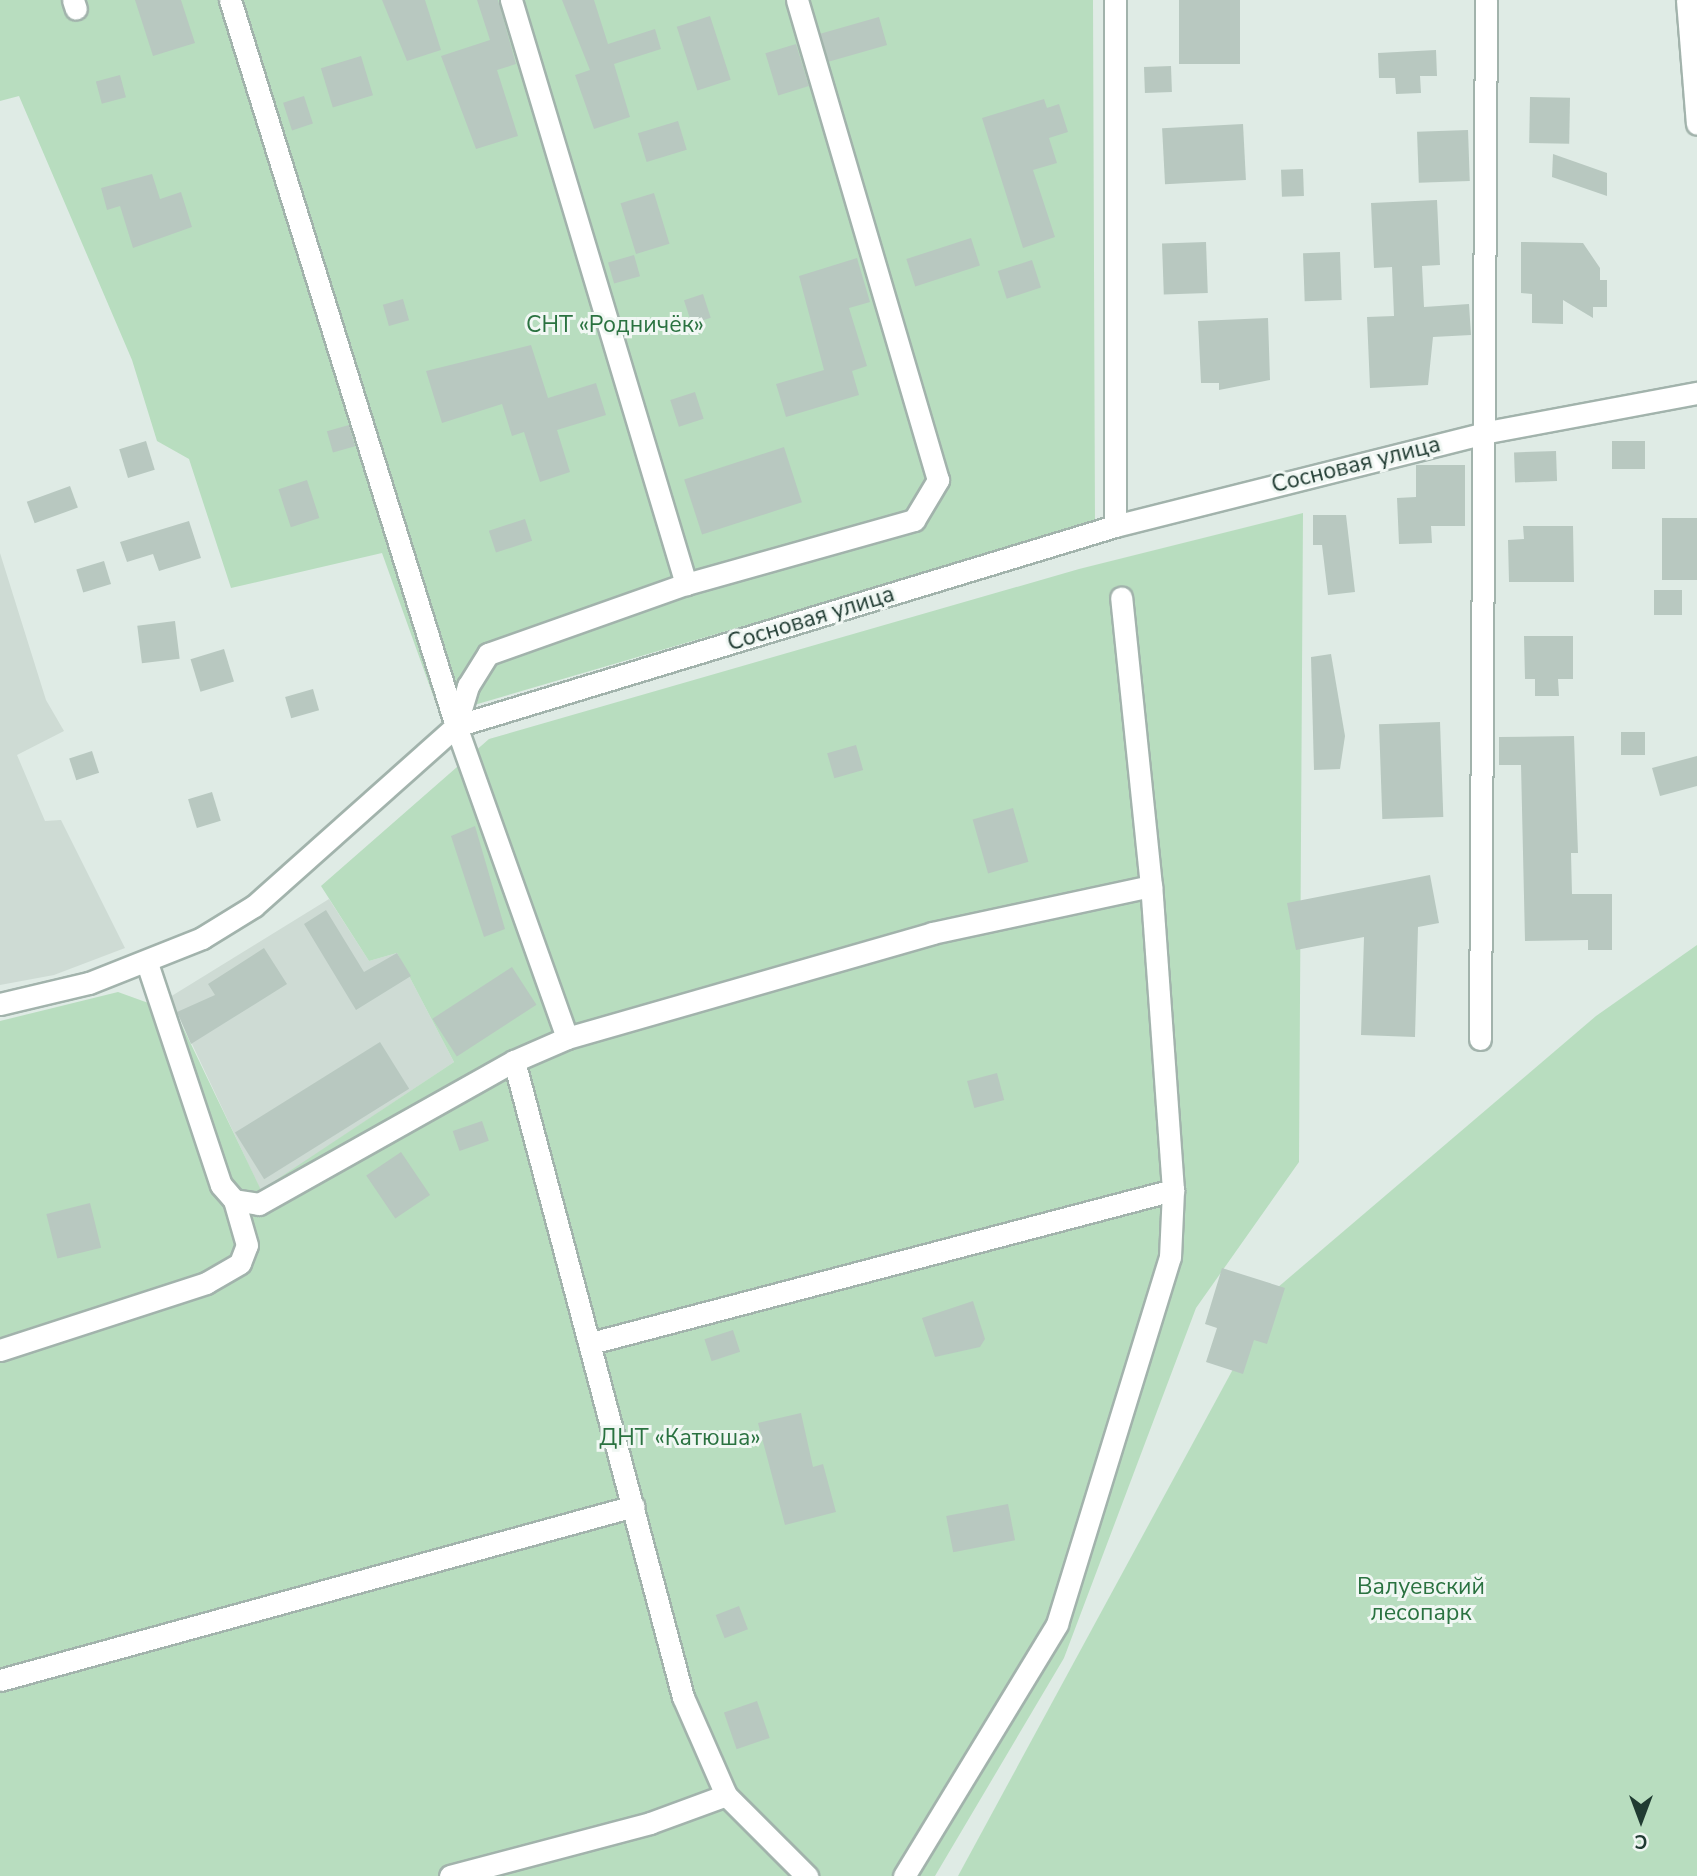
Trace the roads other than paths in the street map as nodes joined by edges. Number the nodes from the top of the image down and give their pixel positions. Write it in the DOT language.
graph roads {
  1 [pos="230,0"];
  2 [pos="511,0"];
  3 [pos="797,0"];
  4 [pos="1115,0"];
  5 [pos="1486,0"];
  6 [pos="1687,0"];
  7 [pos="1697,124"];
  8 [pos="1697,393"];
  9 [pos="1488,432"];
  10 [pos="1115,526"];
  11 [pos="686,584"];
  12 [pos="1121,598"];
  13 [pos="456,726"];
  14 [pos="1151,886"];
  15 [pos="147,963"];
  16 [pos="0,1004"];
  17 [pos="567,1038"];
  18 [pos="1480,1040"];
  19 [pos="514,1061"];
  20 [pos="1173,1190"];
  21 [pos="234,1199"];
  22 [pos="591,1343"];
  23 [pos="0,1350"];
  24 [pos="634,1506"];
  25 [pos="0,1680"];
  26 [pos="726,1795"];
  27 [pos="450,1876"];
  28 [pos="807,1876"];
  29 [pos="904,1876"];
  1 -- 13 [label="street"];
  2 -- 11 [label="street"];
  3 -- 11 [label="street"];
  4 -- 10 [label="street"];
  5 -- 9 [label="street"];
  6 -- 7 [label="street"];
  8 -- 9 [label="street, Сосновая улица"];
  9 -- 10 [label="street, Сосновая улица"];
  9 -- 18 [label="street"];
  10 -- 13 [label="street, Сосновая улица"];
  11 -- 13 [label="street"];
  12 -- 14 [label="street"];
  13 -- 15 [label="street, Сосновая улица"];
  13 -- 17 [label="street"];
  14 -- 17 [label="street"];
  14 -- 20 [label="street"];
  15 -- 16 [label="street, Сосновая улица"];
  15 -- 21 [label="street"];
  17 -- 19 [label="street"];
  19 -- 21 [label="street"];
  19 -- 22 [label="street"];
  20 -- 22 [label="street"];
  20 -- 29 [label="street"];
  21 -- 23 [label="street"];
  22 -- 24 [label="street"];
  24 -- 25 [label="street"];
  24 -- 26 [label="street"];
  26 -- 27 [label="street"];
  26 -- 28 [label="street"];
}
